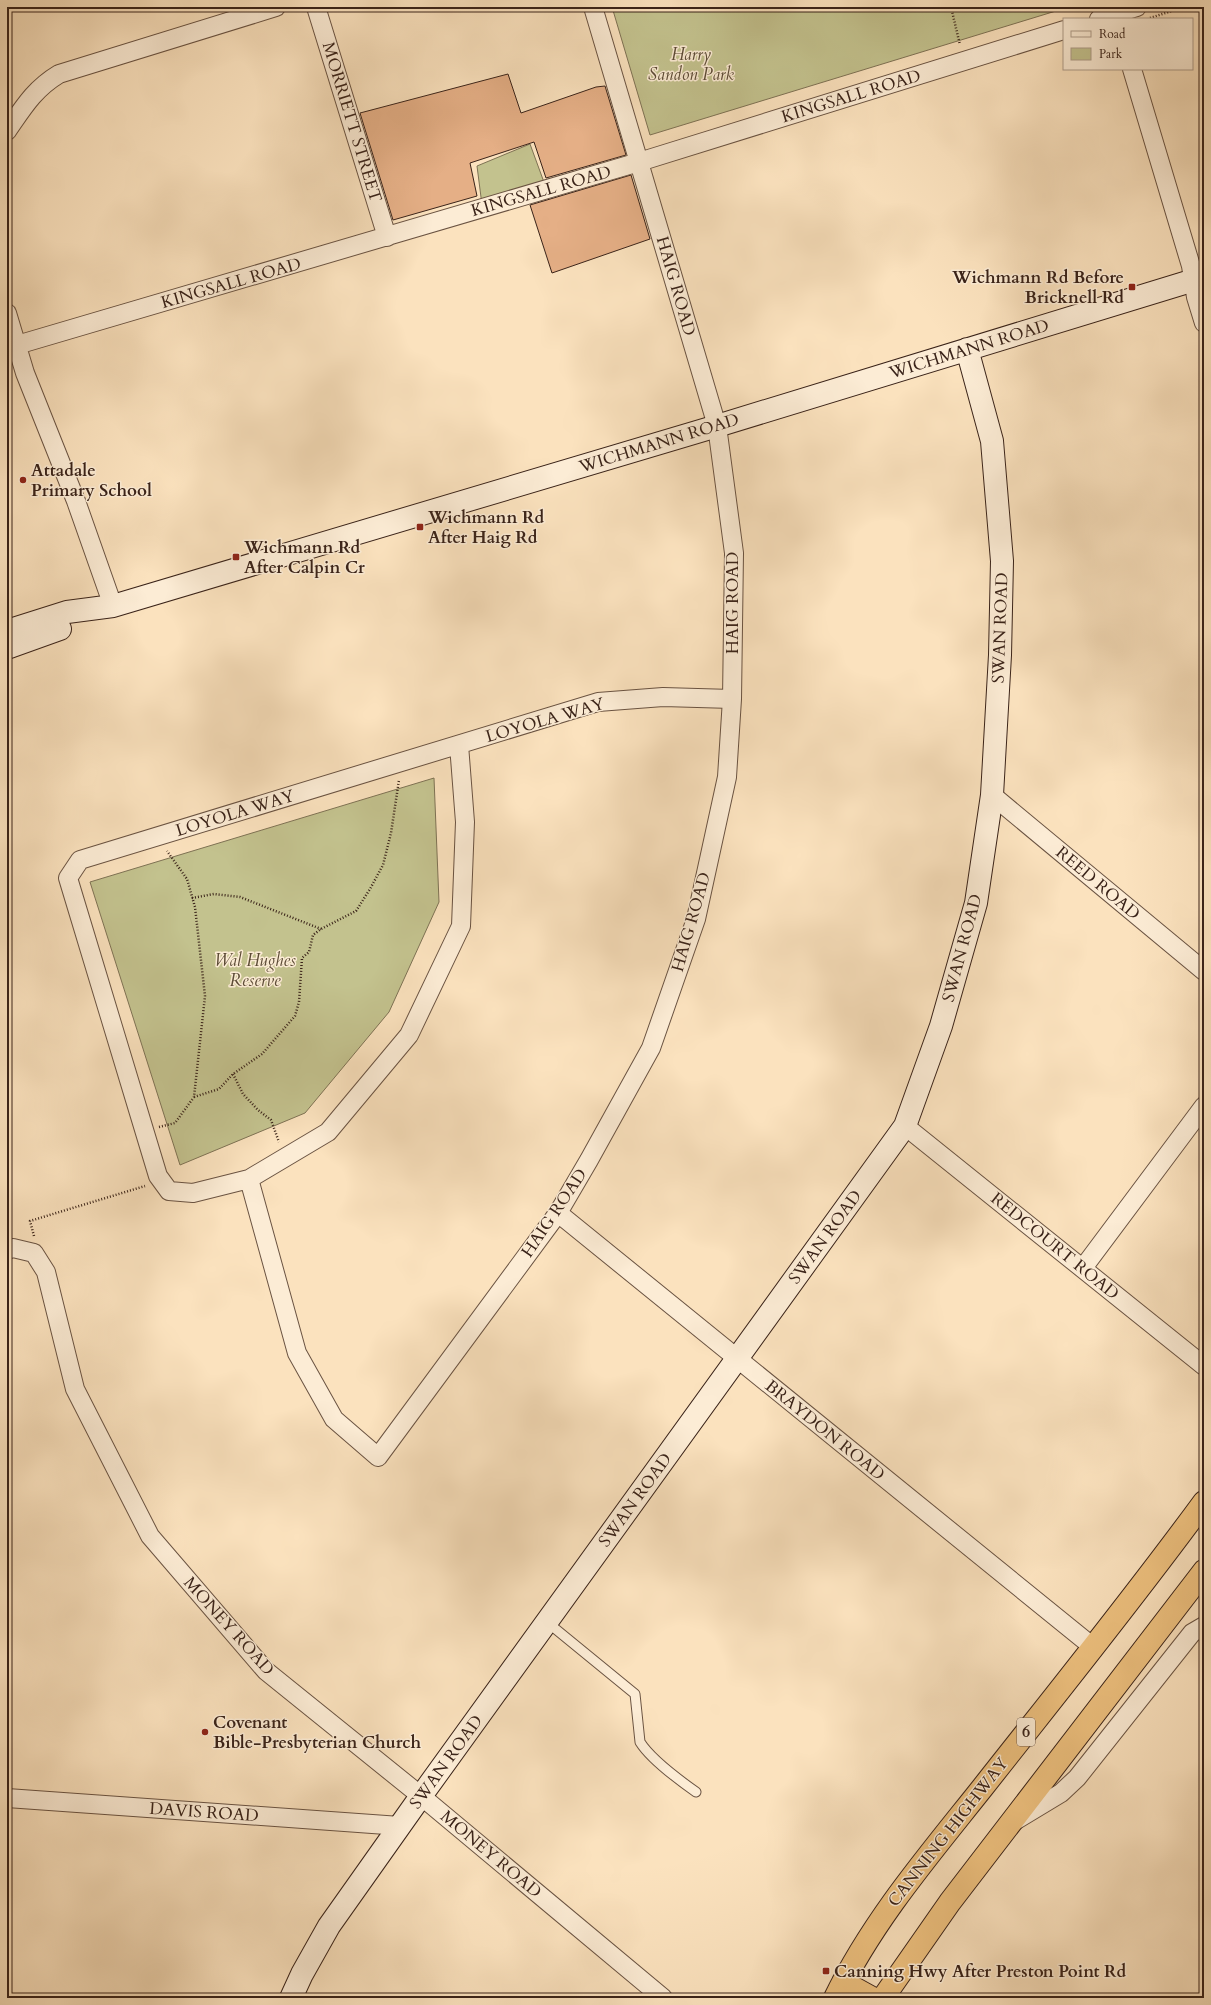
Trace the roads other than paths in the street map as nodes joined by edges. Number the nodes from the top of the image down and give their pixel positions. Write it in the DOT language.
graph roads {
  1 [pos="276,7"];
  2 [pos="316,7"];
  3 [pos="593,7"];
  4 [pos="1137,7"];
  5 [pos="1116,13"];
  6 [pos="1102,18"];
  7 [pos="1063,30"];
  8 [pos="1132,70"];
  9 [pos="7,131"];
  10 [pos="640,162"];
  11 [pos="387,237"];
  12 [pos="1199,279"];
  13 [pos="7,313"];
  14 [pos="1204,323"];
  15 [pos="17,345"];
  16 [pos="967,349"];
  17 [pos="717,426"];
  18 [pos="112,606"];
  19 [pos="7,631"];
  20 [pos="7,648"];
  21 [pos="732,699"];
  22 [pos="459,745"];
  23 [pos="992,795"];
  24 [pos="1204,971"];
  25 [pos="1204,1106"];
  26 [pos="905,1126"];
  27 [pos="249,1179"];
  28 [pos="558,1213"];
  29 [pos="7,1250"];
  30 [pos="1083,1268"];
  31 [pos="738,1358"];
  32 [pos="1204,1366"];
  33 [pos="1204,1502"];
  34 [pos="1204,1571"];
  35 [pos="547,1622"];
  36 [pos="1204,1626"];
  37 [pos="1093,1647"];
  38 [pos="696,1792"];
  39 [pos="421,1796"];
  40 [pos="7,1798"];
  41 [pos="1011,1823"];
  42 [pos="400,1826"];
  43 [pos="839,1990"];
  44 [pos="290,1998"];
  45 [pos="663,1998"];
  46 [pos="872,1998"];
  47 [pos="883,1998"];
  1 -- 9 [label="street"];
  2 -- 11 [label="street, MORRIETT STREET"];
  3 -- 10 [label="street, HAIG ROAD"];
  4 -- 5 [label="street"];
  5 -- 6 [label="street"];
  7 -- 10 [label="street, KINGSALL ROAD"];
  8 -- 12 [label="street"];
  10 -- 11 [label="street, KINGSALL ROAD"];
  10 -- 17 [label="street, HAIG ROAD"];
  11 -- 15 [label="street, KINGSALL ROAD"];
  12 -- 14 [label="street"];
  12 -- 16 [label="street, WICHMANN ROAD"];
  13 -- 15 [label="street"];
  15 -- 18 [label="street"];
  16 -- 17 [label="street, WICHMANN ROAD"];
  16 -- 23 [label="street, SWAN ROAD"];
  17 -- 18 [label="street, WICHMANN ROAD"];
  17 -- 21 [label="street, HAIG ROAD"];
  18 -- 19 [label="street, WICHMANN ROAD"];
  18 -- 20 [label="street, WICHMANN ROAD"];
  21 -- 22 [label="street, LOYOLA WAY"];
  21 -- 28 [label="street, HAIG ROAD"];
  22 -- 27 [label="street"];
  22 -- 27 [label="street, LOYOLA WAY"];
  23 -- 24 [label="street, REED ROAD"];
  23 -- 26 [label="street, SWAN ROAD"];
  25 -- 30 [label="street"];
  26 -- 30 [label="street, REDCOURT ROAD"];
  26 -- 31 [label="street, SWAN ROAD"];
  27 -- 28 [label="street, HAIG ROAD"];
  28 -- 31 [label="street, BRAYDON ROAD"];
  29 -- 39 [label="street, MONEY ROAD"];
  30 -- 32 [label="street, REDCOURT ROAD"];
  31 -- 35 [label="street, SWAN ROAD"];
  31 -- 37 [label="street, BRAYDON ROAD"];
  33 -- 37 [label="highway, CANNING HIGHWAY / 6"];
  34 -- 41 [label="highway"];
  35 -- 38 [label="lane"];
  35 -- 39 [label="street, SWAN ROAD"];
  36 -- 41 [label="street"];
  37 -- 43 [label="highway, CANNING HIGHWAY / 6"];
  39 -- 42 [label="street, SWAN ROAD"];
  39 -- 45 [label="street, MONEY ROAD"];
  40 -- 42 [label="street, DAVIS ROAD"];
  41 -- 47 [label="highway"];
  42 -- 44 [label="street, SWAN ROAD"];
  43 -- 46 [label="highway"];
}
